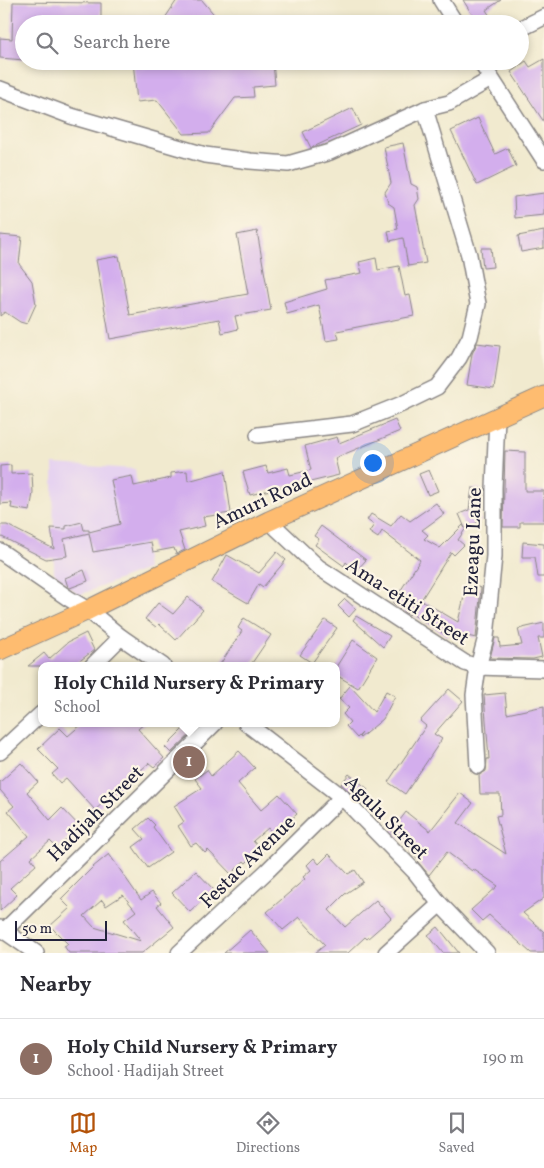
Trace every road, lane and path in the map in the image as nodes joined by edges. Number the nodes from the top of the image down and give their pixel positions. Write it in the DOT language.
graph roads {
  1 [pos="441,0"];
  2 [pos="450,15"];
  3 [pos="544,17"];
  4 [pos="529,24"];
  5 [pos="486,70"];
  6 [pos="490,77"];
  7 [pos="0,89"];
  8 [pos="425,109"];
  9 [pos="544,160"];
  10 [pos="544,396"];
  11 [pos="497,417"];
  12 [pos="258,435"];
  13 [pos="269,521"];
  14 [pos="0,551"];
  15 [pos="88,610"];
  16 [pos="121,637"];
  17 [pos="0,650"];
  18 [pos="96,662"];
  19 [pos="157,662"];
  20 [pos="478,667"];
  21 [pos="544,668"];
  22 [pos="38,718"];
  23 [pos="211,727"];
  24 [pos="251,727"];
  25 [pos="0,752"];
  26 [pos="478,766"];
  27 [pos="342,797"];
  28 [pos="440,904"];
  29 [pos="2,929"];
  30 [pos="36,953"];
  31 [pos="179,953"];
  32 [pos="386,953"];
  33 [pos="487,953"];
  1 -- 2 [label="street"];
  3 -- 4 [label="street"];
  5 -- 6 [label="street"];
  6 -- 8 [label="street"];
  6 -- 9 [label="street"];
  7 -- 8 [label="street"];
  8 -- 12 [label="street"];
  10 -- 11 [label="main road, Amuri Road"];
  11 -- 13 [label="main road, Amuri Road"];
  11 -- 20 [label="street, Ezeagu Lane"];
  13 -- 15 [label="main road, Amuri Road"];
  13 -- 20 [label="street, Ama-etiti Street"];
  14 -- 15 [label="street"];
  15 -- 16 [label="street"];
  15 -- 17 [label="main road, Amuri Road"];
  16 -- 18 [label="street"];
  16 -- 19 [label="street"];
  20 -- 21 [label="street, Ama-etiti Street"];
  20 -- 26 [label="street, Ezeagu Lane"];
  22 -- 25 [label="street"];
  23 -- 29 [label="street, Hadijah Street"];
  24 -- 27 [label="street, Agulu Street"];
  27 -- 28 [label="street, Agulu Street"];
  27 -- 31 [label="street, Festac Avenue"];
  28 -- 32 [label="street"];
  28 -- 33 [label="street, Agulu Street"];
  29 -- 30 [label="street"];
}
